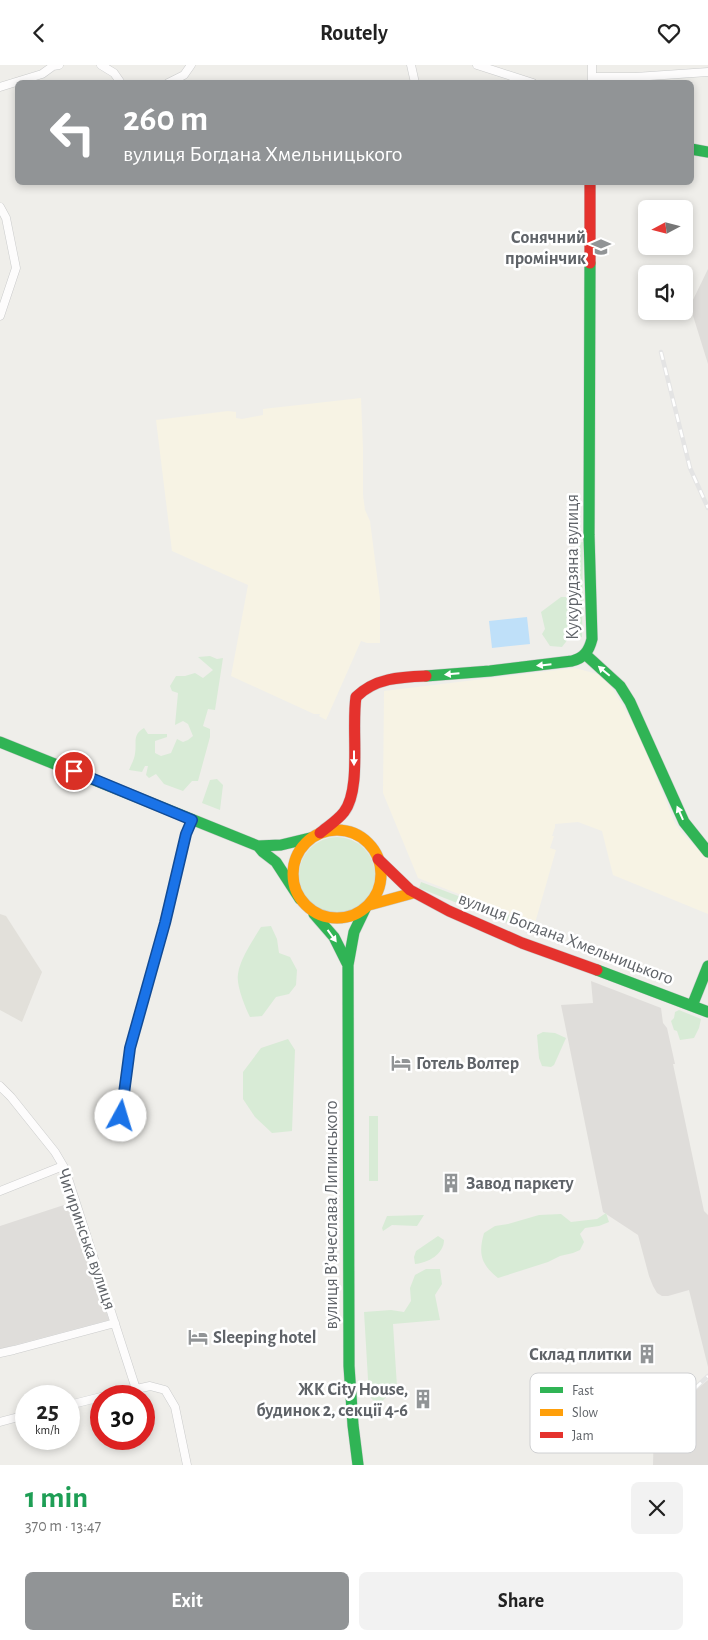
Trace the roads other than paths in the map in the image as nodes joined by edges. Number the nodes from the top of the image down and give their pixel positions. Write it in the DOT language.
graph roads {
  1 [pos="59,65"];
  2 [pos="101,65"];
  3 [pos="191,65"];
  4 [pos="411,65"];
  5 [pos="477,65"];
  6 [pos="592,65"];
  7 [pos="708,72"];
  8 [pos="23,80"];
  9 [pos="119,80"];
  10 [pos="174,80"];
  11 [pos="414,80"];
  12 [pos="524,80"];
  13 [pos="592,80"];
  14 [pos="15,82"];
  15 [pos="0,87"];
  16 [pos="694,150"];
  17 [pos="708,152"];
  18 [pos="590,185"];
  19 [pos="0,207"];
  20 [pos="0,316"];
  21 [pos="586,655"];
  22 [pos="0,742"];
  23 [pos="192,820"];
  24 [pos="317,835"];
  25 [pos="258,846"];
  26 [pos="708,852"];
  27 [pos="378,859"];
  28 [pos="413,893"];
  29 [pos="300,899"];
  30 [pos="367,907"];
  31 [pos="311,910"];
  32 [pos="348,965"];
  33 [pos="708,967"];
  34 [pos="692,1006"];
  35 [pos="708,1012"];
  36 [pos="0,1086"];
  37 [pos="121,1116"];
  38 [pos="63,1166"];
  39 [pos="0,1191"];
  40 [pos="115,1323"];
  41 [pos="0,1353"];
  42 [pos="135,1385"];
  43 [pos="155,1387"];
  44 [pos="15,1418"];
  45 [pos="0,1421"];
  46 [pos="187,1465"];
  47 [pos="358,1465"];
  1 -- 8 [label="street"];
  2 -- 9 [label="street"];
  3 -- 10 [label="street"];
  4 -- 11 [label="street"];
  5 -- 12 [label="street"];
  6 -- 13 [label="street"];
  7 -- 13 [label="street"];
  14 -- 15 [label="street"];
  16 -- 17 [label="main road"];
  18 -- 21 [label="main road, Кукурудзяна вулиця"];
  19 -- 20 [label="street"];
  21 -- 24 [label="main road, Кукурудзяна вулиця, one-way"];
  26 -- 21 [label="main road, one-way"];
  22 -- 23 [label="main road"];
  23 -- 25 [label="main road"];
  23 -- 37 [label="street"];
  24 -- 25 [label="main road"];
  24 -- 27 [label="main road"];
  24 -- 29 [label="main road"];
  25 -- 29 [label="main road"];
  27 -- 28 [label="main road, вулиця Богдана Хмельницького"];
  27 -- 30 [label="main road"];
  28 -- 30 [label="main road"];
  28 -- 34 [label="main road, вулиця Богдана Хмельницького"];
  29 -- 31 [label="main road"];
  30 -- 31 [label="main road"];
  30 -- 32 [label="main road, вулиця Вʼячеслава Липинського"];
  31 -- 32 [label="main road, вулиця Вʼячеслава Липинського, one-way"];
  32 -- 47 [label="main road, вулиця Вʼячеслава Липинського"];
  33 -- 34 [label="main road"];
  34 -- 35 [label="main road, вулиця Богдана Хмельницького"];
  36 -- 38 [label="street, Чигиринська вулиця"];
  38 -- 39 [label="street"];
  38 -- 40 [label="street, Чигиринська вулиця"];
  40 -- 41 [label="street, Чигиринська вулиця"];
  40 -- 42 [label="street, Чигиринська вулиця"];
  43 -- 46 [label="street"];
  44 -- 45 [label="street"];
}
